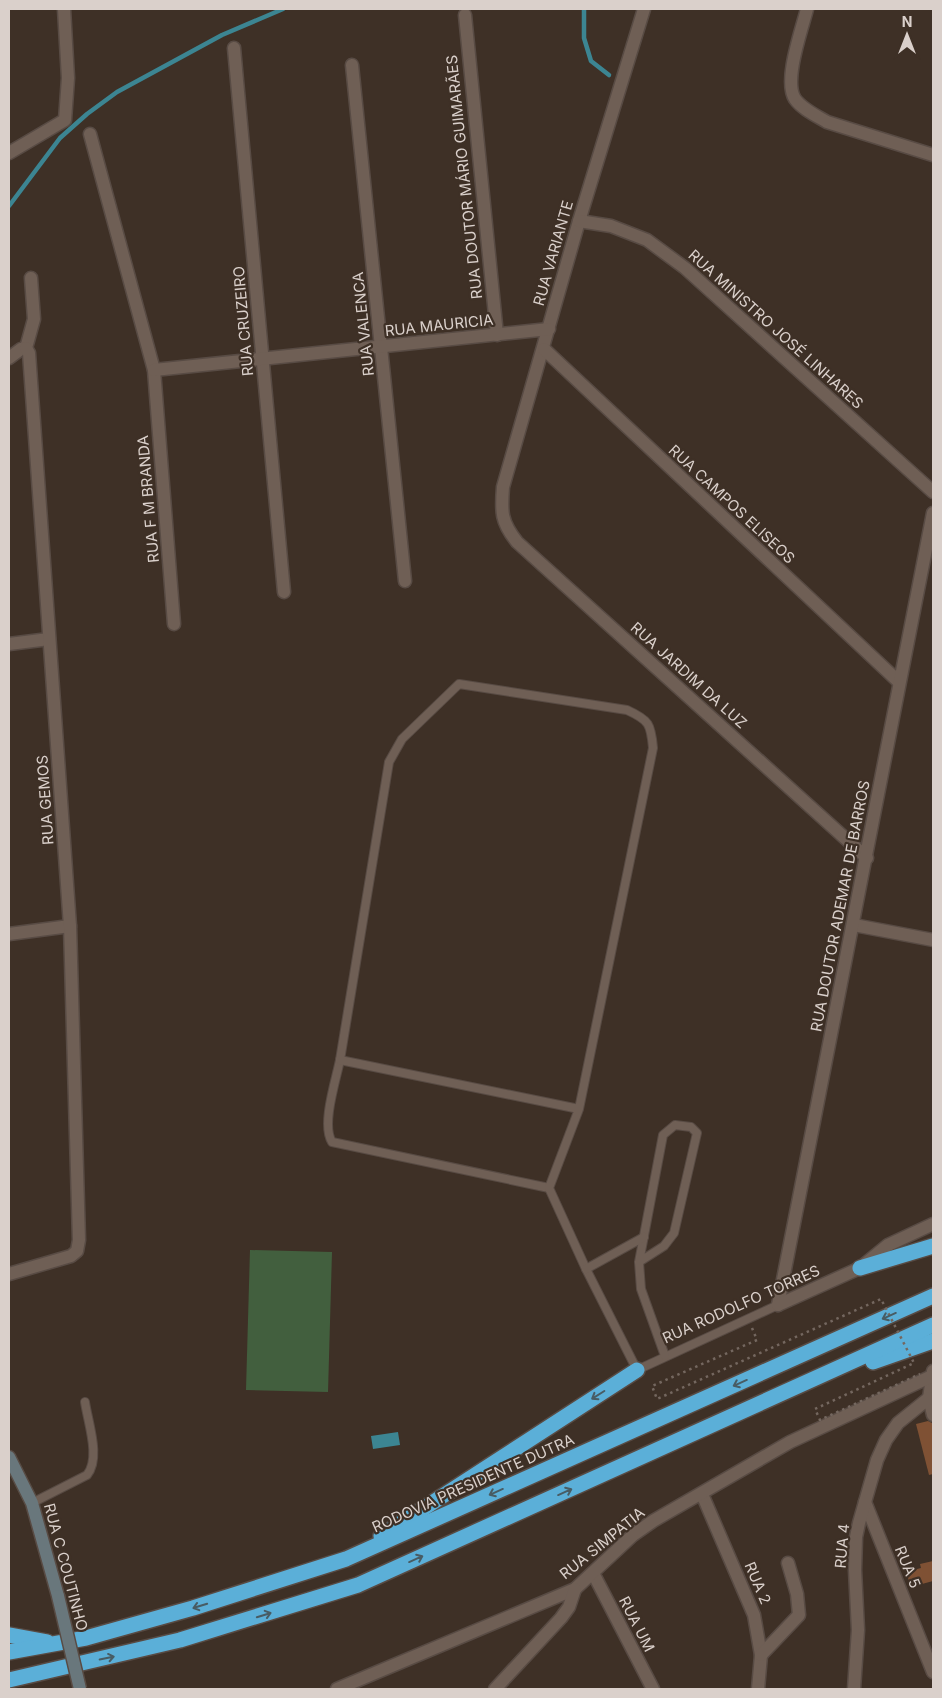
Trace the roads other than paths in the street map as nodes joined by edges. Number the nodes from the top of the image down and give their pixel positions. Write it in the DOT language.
graph roads {
  1 [pos="64,9"];
  2 [pos="644,9"];
  3 [pos="807,9"];
  4 [pos="465,15"];
  5 [pos="234,48"];
  6 [pos="352,65"];
  7 [pos="90,134"];
  8 [pos="9,153"];
  9 [pos="933,155"];
  10 [pos="579,221"];
  11 [pos="31,278"];
  12 [pos="549,329"];
  13 [pos="497,335"];
  14 [pos="382,347"];
  15 [pos="26,348"];
  16 [pos="544,348"];
  17 [pos="9,358"];
  18 [pos="263,360"];
  19 [pos="154,370"];
  20 [pos="933,492"];
  21 [pos="501,508"];
  22 [pos="933,513"];
  23 [pos="405,581"];
  24 [pos="284,592"];
  25 [pos="174,624"];
  26 [pos="49,639"];
  27 [pos="9,644"];
  28 [pos="899,682"];
  29 [pos="867,858"];
  30 [pos="854,925"];
  31 [pos="70,926"];
  32 [pos="9,934"];
  33 [pos="933,940"];
  34 [pos="340,1060"];
  35 [pos="578,1109"];
  36 [pos="549,1188"];
  37 [pos="933,1224"];
  38 [pos="644,1237"];
  39 [pos="933,1246"];
  40 [pos="639,1262"];
  41 [pos="860,1268"];
  42 [pos="586,1269"];
  43 [pos="9,1274"];
  44 [pos="933,1296"];
  45 [pos="778,1305"];
  46 [pos="933,1325"];
  47 [pos="933,1341"];
  48 [pos="665,1356"];
  49 [pos="637,1370"];
  50 [pos="928,1373"];
  51 [pos="800,1385"];
  52 [pos="929,1398"];
  53 [pos="85,1402"];
  54 [pos="933,1415"];
  55 [pos="9,1457"];
  56 [pos="702,1494"];
  57 [pos="865,1502"];
  58 [pos="32,1503"];
  59 [pos="346,1559"];
  60 [pos="788,1563"];
  61 [pos="593,1573"];
  62 [pos="575,1589"];
  63 [pos="9,1635"];
  64 [pos="58,1644"];
  65 [pos="9,1652"];
  66 [pos="761,1654"];
  67 [pos="933,1672"];
  68 [pos="32,1675"];
  69 [pos="9,1680"];
  70 [pos="18,1689"];
  71 [pos="80,1689"];
  72 [pos="337,1689"];
  73 [pos="495,1689"];
  74 [pos="653,1689"];
  75 [pos="758,1689"];
  76 [pos="854,1689"];
  1 -- 8 [label="street"];
  2 -- 10 [label="street, RUA VARIANTE"];
  3 -- 9 [label="street"];
  4 -- 13 [label="street, RUA DOUTOR MÁRIO GUIMARÃES"];
  5 -- 18 [label="street, RUA CRUZEIRO"];
  6 -- 14 [label="street, RUA VALENCA"];
  7 -- 19 [label="street, RUA F M BRANDA"];
  10 -- 12 [label="street, RUA VARIANTE"];
  10 -- 20 [label="street, RUA MINISTRO JOSÉ LINHARES"];
  11 -- 15 [label="street"];
  12 -- 13 [label="street, RUA MAURICIA"];
  12 -- 16 [label="street, RUA VARIANTE"];
  13 -- 14 [label="street, RUA MAURICIA"];
  14 -- 18 [label="street, RUA MAURICIA"];
  14 -- 23 [label="street, RUA VALENCA"];
  15 -- 17 [label="street"];
  15 -- 26 [label="street, RUA GEMOS"];
  16 -- 21 [label="street, RUA VARIANTE"];
  16 -- 28 [label="street, RUA CAMPOS ELISEOS"];
  18 -- 19 [label="street, RUA MAURICIA"];
  18 -- 24 [label="street, RUA CRUZEIRO"];
  19 -- 25 [label="street, RUA F M BRANDA"];
  21 -- 29 [label="street, RUA JARDIM DA LUZ"];
  22 -- 28 [label="street, RUA DOUTOR ADEMAR DE BARROS"];
  26 -- 27 [label="street"];
  26 -- 31 [label="street, RUA GEMOS"];
  28 -- 29 [label="street, RUA DOUTOR ADEMAR DE BARROS"];
  29 -- 30 [label="street, RUA DOUTOR ADEMAR DE BARROS"];
  30 -- 33 [label="street"];
  30 -- 45 [label="street, RUA DOUTOR ADEMAR DE BARROS"];
  31 -- 32 [label="street"];
  31 -- 43 [label="street, RUA GEMOS"];
  34 -- 35 [label="lane"];
  34 -- 35 [label="lane"];
  34 -- 36 [label="lane"];
  35 -- 36 [label="lane"];
  36 -- 42 [label="lane"];
  37 -- 41 [label="street, RUA RODOLFO TORRES"];
  38 -- 40 [label="lane"];
  38 -- 40 [label="lane"];
  38 -- 42 [label="lane"];
  39 -- 41 [label="highway"];
  40 -- 48 [label="lane"];
  41 -- 45 [label="street, RUA RODOLFO TORRES"];
  42 -- 49 [label="lane"];
  44 -- 59 [label="highway, RODOVIA PRESIDENTE DUTRA, one-way"];
  45 -- 48 [label="lane, RUA RODOLFO TORRES"];
  46 -- 51 [label="highway"];
  47 -- 51 [label="highway"];
  48 -- 49 [label="lane, RUA RODOLFO TORRES"];
  49 -- 59 [label="highway, one-way"];
  50 -- 52 [label="street"];
  50 -- 56 [label="street, RUA SIMPATIA"];
  68 -- 51 [label="highway, one-way"];
  52 -- 54 [label="street"];
  52 -- 57 [label="street, RUA 4"];
  53 -- 58 [label="lane"];
  55 -- 58 [label="main road, RUA C COUTINHO"];
  56 -- 61 [label="street, RUA SIMPATIA"];
  56 -- 66 [label="street, RUA 2"];
  57 -- 67 [label="street, RUA 5"];
  57 -- 76 [label="street, RUA 4"];
  58 -- 71 [label="main road, RUA C COUTINHO, bridge"];
  59 -- 64 [label="highway, RODOVIA PRESIDENTE DUTRA, one-way"];
  60 -- 66 [label="street"];
  61 -- 62 [label="street, RUA SIMPATIA"];
  61 -- 74 [label="street, RUA UM"];
  62 -- 72 [label="street, RUA SIMPATIA"];
  62 -- 73 [label="street"];
  63 -- 64 [label="highway"];
  64 -- 65 [label="highway, RODOVIA PRESIDENTE DUTRA"];
  66 -- 75 [label="street, RUA 2"];
  68 -- 69 [label="highway"];
  68 -- 70 [label="highway"];
}
